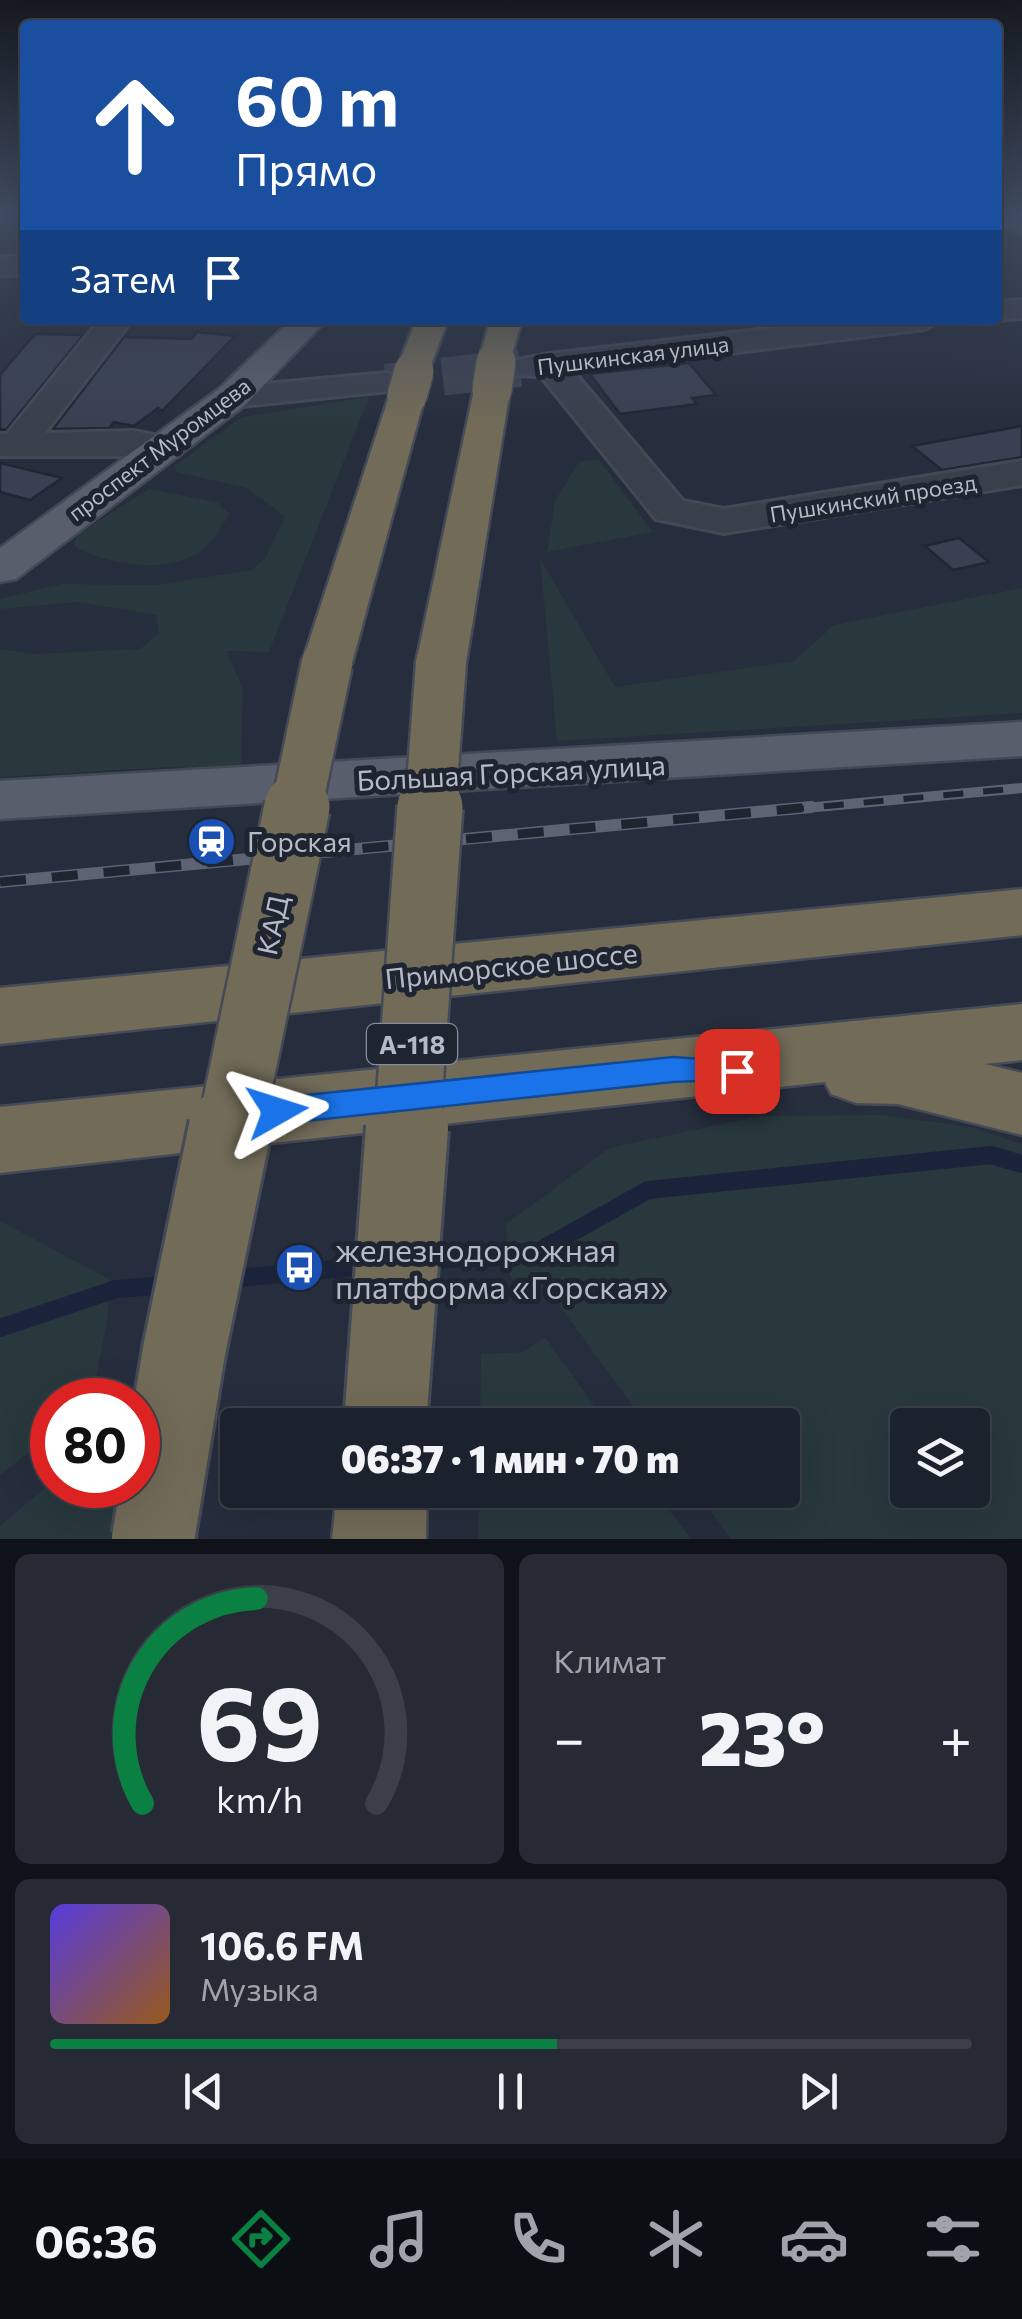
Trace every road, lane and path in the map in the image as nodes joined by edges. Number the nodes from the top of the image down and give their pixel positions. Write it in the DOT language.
graph roads {
  1 [pos="112,325"];
  2 [pos="305,325"];
  3 [pos="430,325"];
  4 [pos="507,325"];
  5 [pos="884,325"];
  6 [pos="515,370"];
  7 [pos="402,383"];
  8 [pos="232,397"];
  9 [pos="8,445"];
  10 [pos="164,448"];
  11 [pos="1022,473"];
  12 [pos="0,569"];
  13 [pos="1022,739"];
  14 [pos="0,800"];
  15 [pos="1022,912"];
  16 [pos="130,1006"];
  17 [pos="0,1016"];
  18 [pos="0,1028"];
  19 [pos="1022,1032"];
  20 [pos="673,1070"];
  21 [pos="1022,1104"];
  22 [pos="0,1140"];
  23 [pos="386,1408"];
  24 [pos="381,1508"];
  25 [pos="153,1539"];
  26 [pos="379,1539"];
  1 -- 9 [label="street"];
  2 -- 8 [label="main road, проспект Муромцева"];
  3 -- 7 [label="highway, КАД"];
  4 -- 6 [label="highway, А-118"];
  5 -- 6 [label="street, Пушкинская улица"];
  6 -- 11 [label="street, Пушкинский проезд"];
  6 -- 23 [label="highway, А-118, bridge"];
  7 -- 8 [label="street"];
  7 -- 25 [label="highway, КАД, bridge"];
  8 -- 10 [label="main road, проспект Муромцева"];
  9 -- 10 [label="street"];
  10 -- 12 [label="main road, проспект Муромцева"];
  13 -- 14 [label="main road, Большая Горская улица"];
  15 -- 16 [label="highway, Приморское шоссе"];
  16 -- 17 [label="highway, Приморское шоссе"];
  16 -- 18 [label="highway"];
  19 -- 20 [label="highway"];
  20 -- 21 [label="highway"];
  20 -- 22 [label="highway"];
  24 -- 26 [label="highway"];
}
